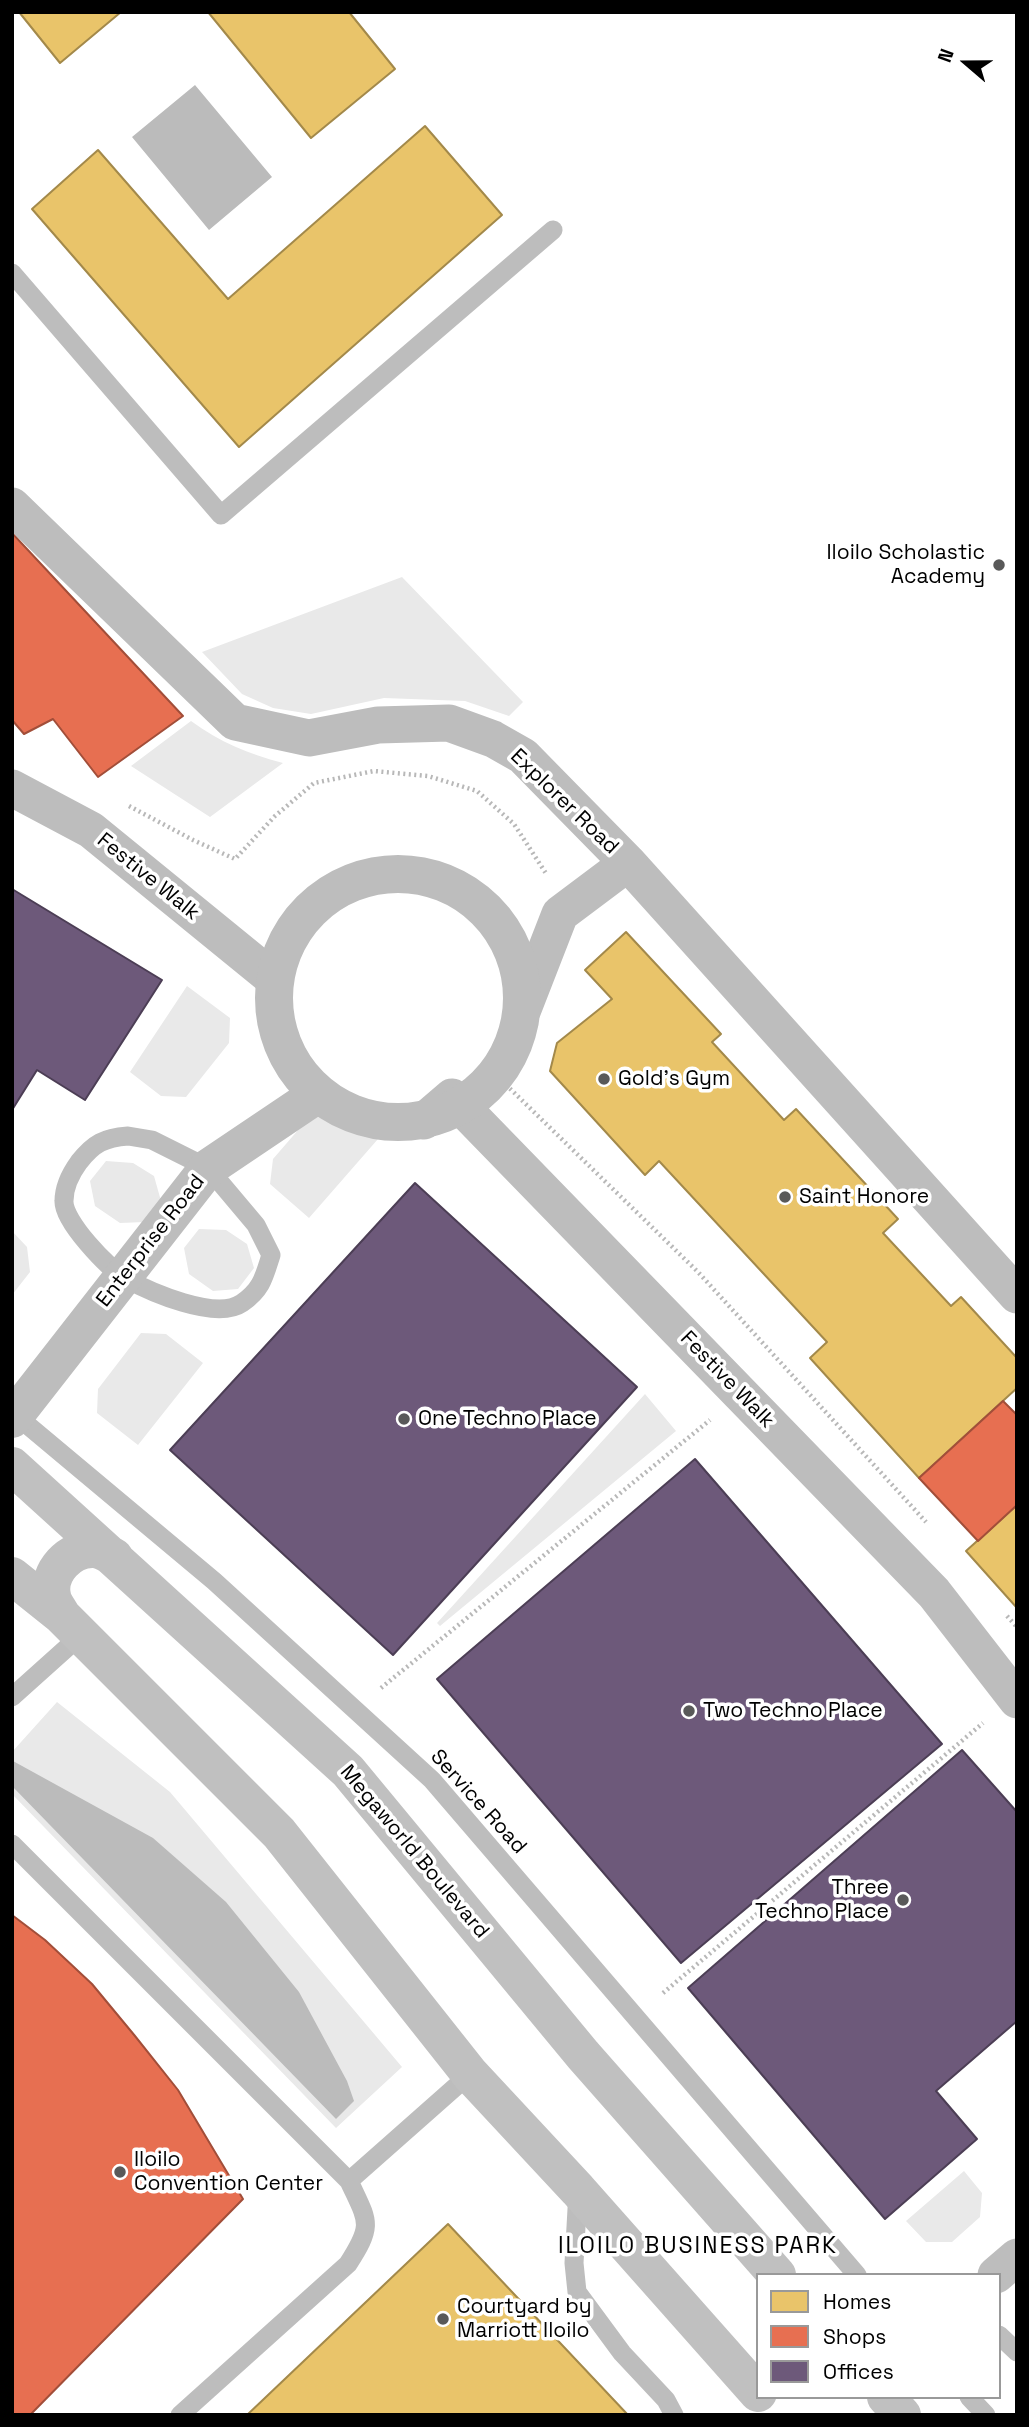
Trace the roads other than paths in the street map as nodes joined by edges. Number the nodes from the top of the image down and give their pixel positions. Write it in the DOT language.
graph roads {
  1 [pos="553,230"];
  2 [pos="12,273"];
  3 [pos="12,506"];
  4 [pos="12,788"];
  5 [pos="628,863"];
  6 [pos="275,980"];
  7 [pos="522,1023"];
  8 [pos="318,1094"];
  9 [pos="424,1121"];
  10 [pos="208,1168"];
  11 [pos="123,1277"];
  12 [pos="1017,1295"];
  13 [pos="13,1415"];
  14 [pos="12,1466"];
  15 [pos="114,1557"];
  16 [pos="12,1577"];
  17 [pos="71,1626"];
  18 [pos="12,1697"];
  19 [pos="1017,1700"];
  20 [pos="12,1844"];
  21 [pos="470,2074"];
  22 [pos="349,2181"];
  23 [pos="578,2190"];
  24 [pos="1017,2258"];
  25 [pos="775,2273"];
  26 [pos="855,2273"];
  27 [pos="998,2273"];
  28 [pos="1001,2337"];
  29 [pos="1017,2352"];
  30 [pos="756,2391"];
  31 [pos="764,2399"];
  32 [pos="888,2399"];
  33 [pos="971,2399"];
  34 [pos="180,2415"];
  35 [pos="674,2415"];
  36 [pos="777,2415"];
  37 [pos="902,2415"];
  38 [pos="986,2415"];
  1 -- 2 [label="lane"];
  3 -- 5 [label="street, Explorer Road"];
  4 -- 6 [label="street, Festive Walk"];
  5 -- 7 [label="street"];
  5 -- 12 [label="street, Explorer Road"];
  6 -- 7 [label="street"];
  6 -- 8 [label="street"];
  7 -- 9 [label="street"];
  8 -- 9 [label="street"];
  8 -- 10 [label="street, Enterprise Road"];
  9 -- 19 [label="street, Festive Walk"];
  10 -- 11 [label="street, Enterprise Road"];
  10 -- 11 [label="lane"];
  10 -- 11 [label="lane"];
  11 -- 13 [label="street, Enterprise Road"];
  13 -- 26 [label="lane, Service Road"];
  14 -- 15 [label="main road, Megaworld Boulevard"];
  15 -- 17 [label="main road"];
  15 -- 25 [label="main road, Megaworld Boulevard"];
  16 -- 17 [label="main road"];
  17 -- 18 [label="lane"];
  17 -- 21 [label="main road"];
  20 -- 22 [label="lane"];
  21 -- 22 [label="lane"];
  21 -- 23 [label="main road"];
  22 -- 34 [label="lane"];
  23 -- 30 [label="main road"];
  23 -- 35 [label="lane"];
  24 -- 27 [label="street"];
  28 -- 29 [label="lane"];
  31 -- 36 [label="main road"];
  32 -- 37 [label="main road"];
  33 -- 38 [label="lane"];
}
